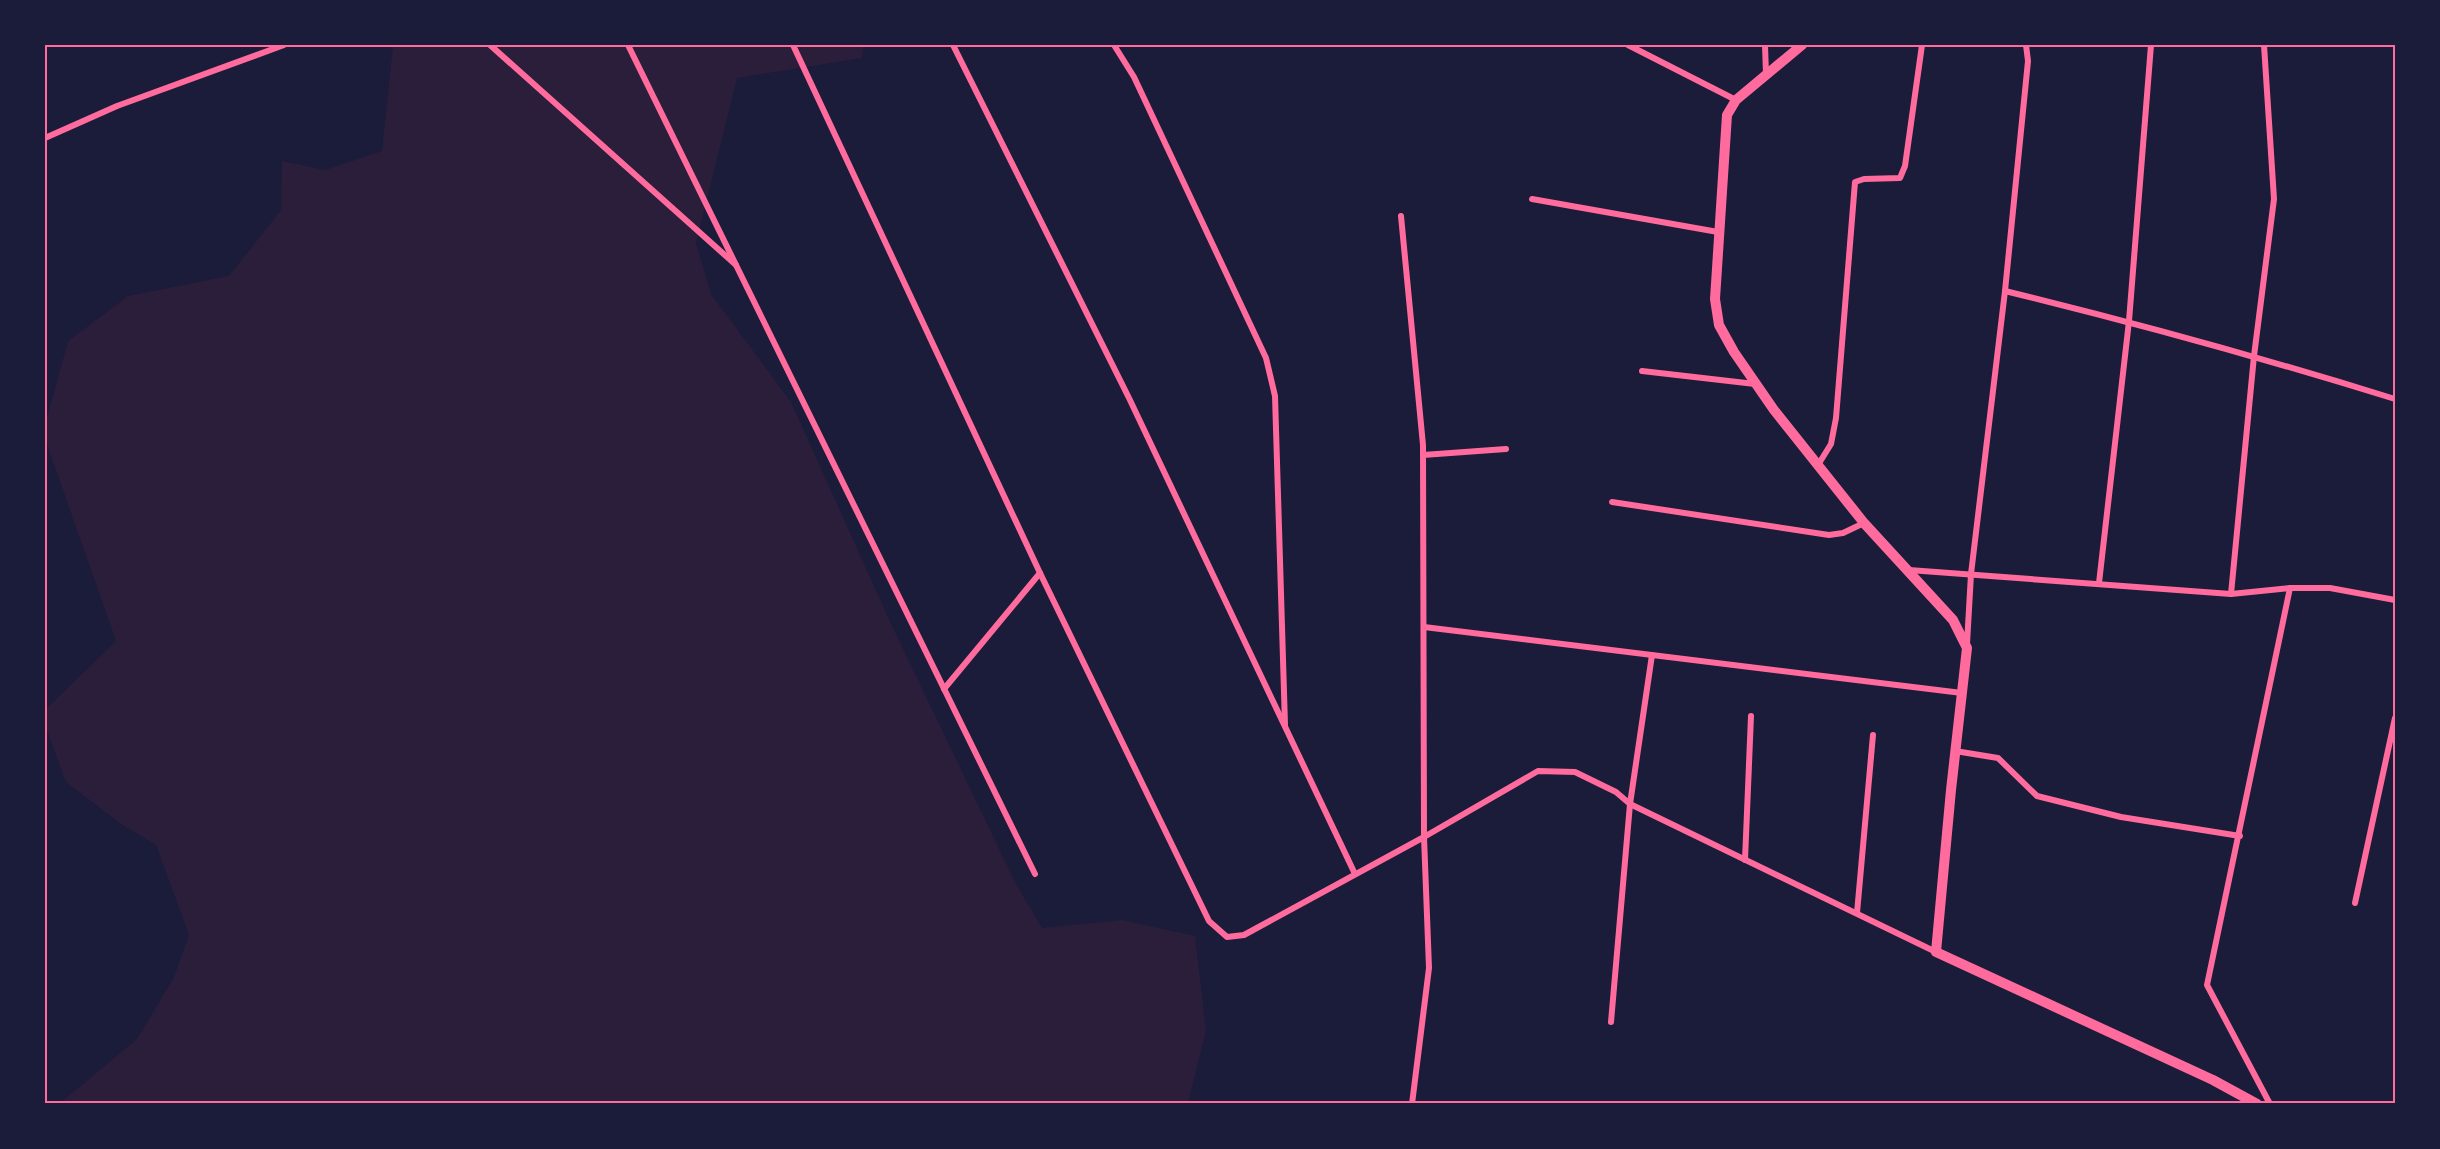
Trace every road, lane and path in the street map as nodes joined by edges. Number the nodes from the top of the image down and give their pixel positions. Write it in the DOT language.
graph roads {
  1 [pos="284,45"];
  2 [pos="490,45"];
  3 [pos="628,45"];
  4 [pos="793,45"];
  5 [pos="953,45"];
  6 [pos="1114,45"];
  7 [pos="1628,45"];
  8 [pos="1766,45"];
  9 [pos="1802,45"];
  10 [pos="1922,45"];
  11 [pos="2026,45"];
  12 [pos="2151,45"];
  13 [pos="2264,45"];
  14 [pos="1641,48"];
  15 [pos="1766,76"];
  16 [pos="1736,100"];
  17 [pos="45,138"];
  18 [pos="1532,199"];
  19 [pos="1401,216"];
  20 [pos="1718,232"];
  21 [pos="739,268"];
  22 [pos="2005,291"];
  23 [pos="2129,321"];
  24 [pos="2254,356"];
  25 [pos="1642,371"];
  26 [pos="1757,384"];
  27 [pos="2395,399"];
  28 [pos="1506,449"];
  29 [pos="1423,455"];
  30 [pos="1818,465"];
  31 [pos="1612,502"];
  32 [pos="1864,523"];
  33 [pos="1908,570"];
  34 [pos="1040,573"];
  35 [pos="1971,574"];
  36 [pos="2099,583"];
  37 [pos="2290,588"];
  38 [pos="2231,594"];
  39 [pos="2395,600"];
  40 [pos="1424,627"];
  41 [pos="1967,648"];
  42 [pos="1652,655"];
  43 [pos="944,689"];
  44 [pos="1962,693"];
  45 [pos="1751,716"];
  46 [pos="2395,718"];
  47 [pos="1285,729"];
  48 [pos="1873,735"];
  49 [pos="1955,751"];
  50 [pos="1630,804"];
  51 [pos="2240,836"];
  52 [pos="1424,837"];
  53 [pos="1745,860"];
  54 [pos="1035,874"];
  55 [pos="1355,874"];
  56 [pos="2355,903"];
  57 [pos="1857,913"];
  58 [pos="1936,952"];
  59 [pos="1611,1022"];
  60 [pos="1412,1104"];
  61 [pos="2257,1104"];
  62 [pos="2270,1104"];
  1 -- 17 [label="street"];
  2 -- 21 [label="street"];
  3 -- 21 [label="street"];
  4 -- 34 [label="street"];
  5 -- 47 [label="street"];
  6 -- 47 [label="street"];
  7 -- 14 [label="street"];
  8 -- 15 [label="street"];
  9 -- 15 [label="street"];
  10 -- 30 [label="street"];
  11 -- 22 [label="street"];
  12 -- 23 [label="street"];
  13 -- 24 [label="street"];
  14 -- 16 [label="street"];
  15 -- 16 [label="street"];
  16 -- 20 [label="street"];
  18 -- 20 [label="street"];
  19 -- 29 [label="street"];
  20 -- 26 [label="street"];
  21 -- 43 [label="street"];
  22 -- 23 [label="street"];
  22 -- 35 [label="street"];
  23 -- 24 [label="street"];
  23 -- 36 [label="street"];
  24 -- 27 [label="street"];
  24 -- 38 [label="street"];
  25 -- 26 [label="street"];
  26 -- 30 [label="street"];
  28 -- 29 [label="street"];
  29 -- 40 [label="street"];
  30 -- 32 [label="street"];
  31 -- 32 [label="street"];
  32 -- 33 [label="street"];
  33 -- 35 [label="street"];
  33 -- 41 [label="street"];
  34 -- 43 [label="street"];
  34 -- 55 [label="street"];
  35 -- 36 [label="street"];
  35 -- 41 [label="street"];
  36 -- 38 [label="street"];
  37 -- 38 [label="street"];
  37 -- 39 [label="street"];
  37 -- 51 [label="street"];
  40 -- 42 [label="street"];
  40 -- 52 [label="street"];
  41 -- 44 [label="street"];
  42 -- 44 [label="street"];
  42 -- 50 [label="street"];
  43 -- 54 [label="street"];
  44 -- 49 [label="street"];
  45 -- 53 [label="street"];
  46 -- 56 [label="street"];
  47 -- 55 [label="street"];
  48 -- 57 [label="street"];
  49 -- 51 [label="street"];
  49 -- 58 [label="street"];
  50 -- 52 [label="street"];
  50 -- 53 [label="street"];
  50 -- 59 [label="street"];
  51 -- 62 [label="street"];
  52 -- 55 [label="street"];
  52 -- 60 [label="street"];
  53 -- 57 [label="street"];
  57 -- 58 [label="street"];
  58 -- 61 [label="street"];
}
